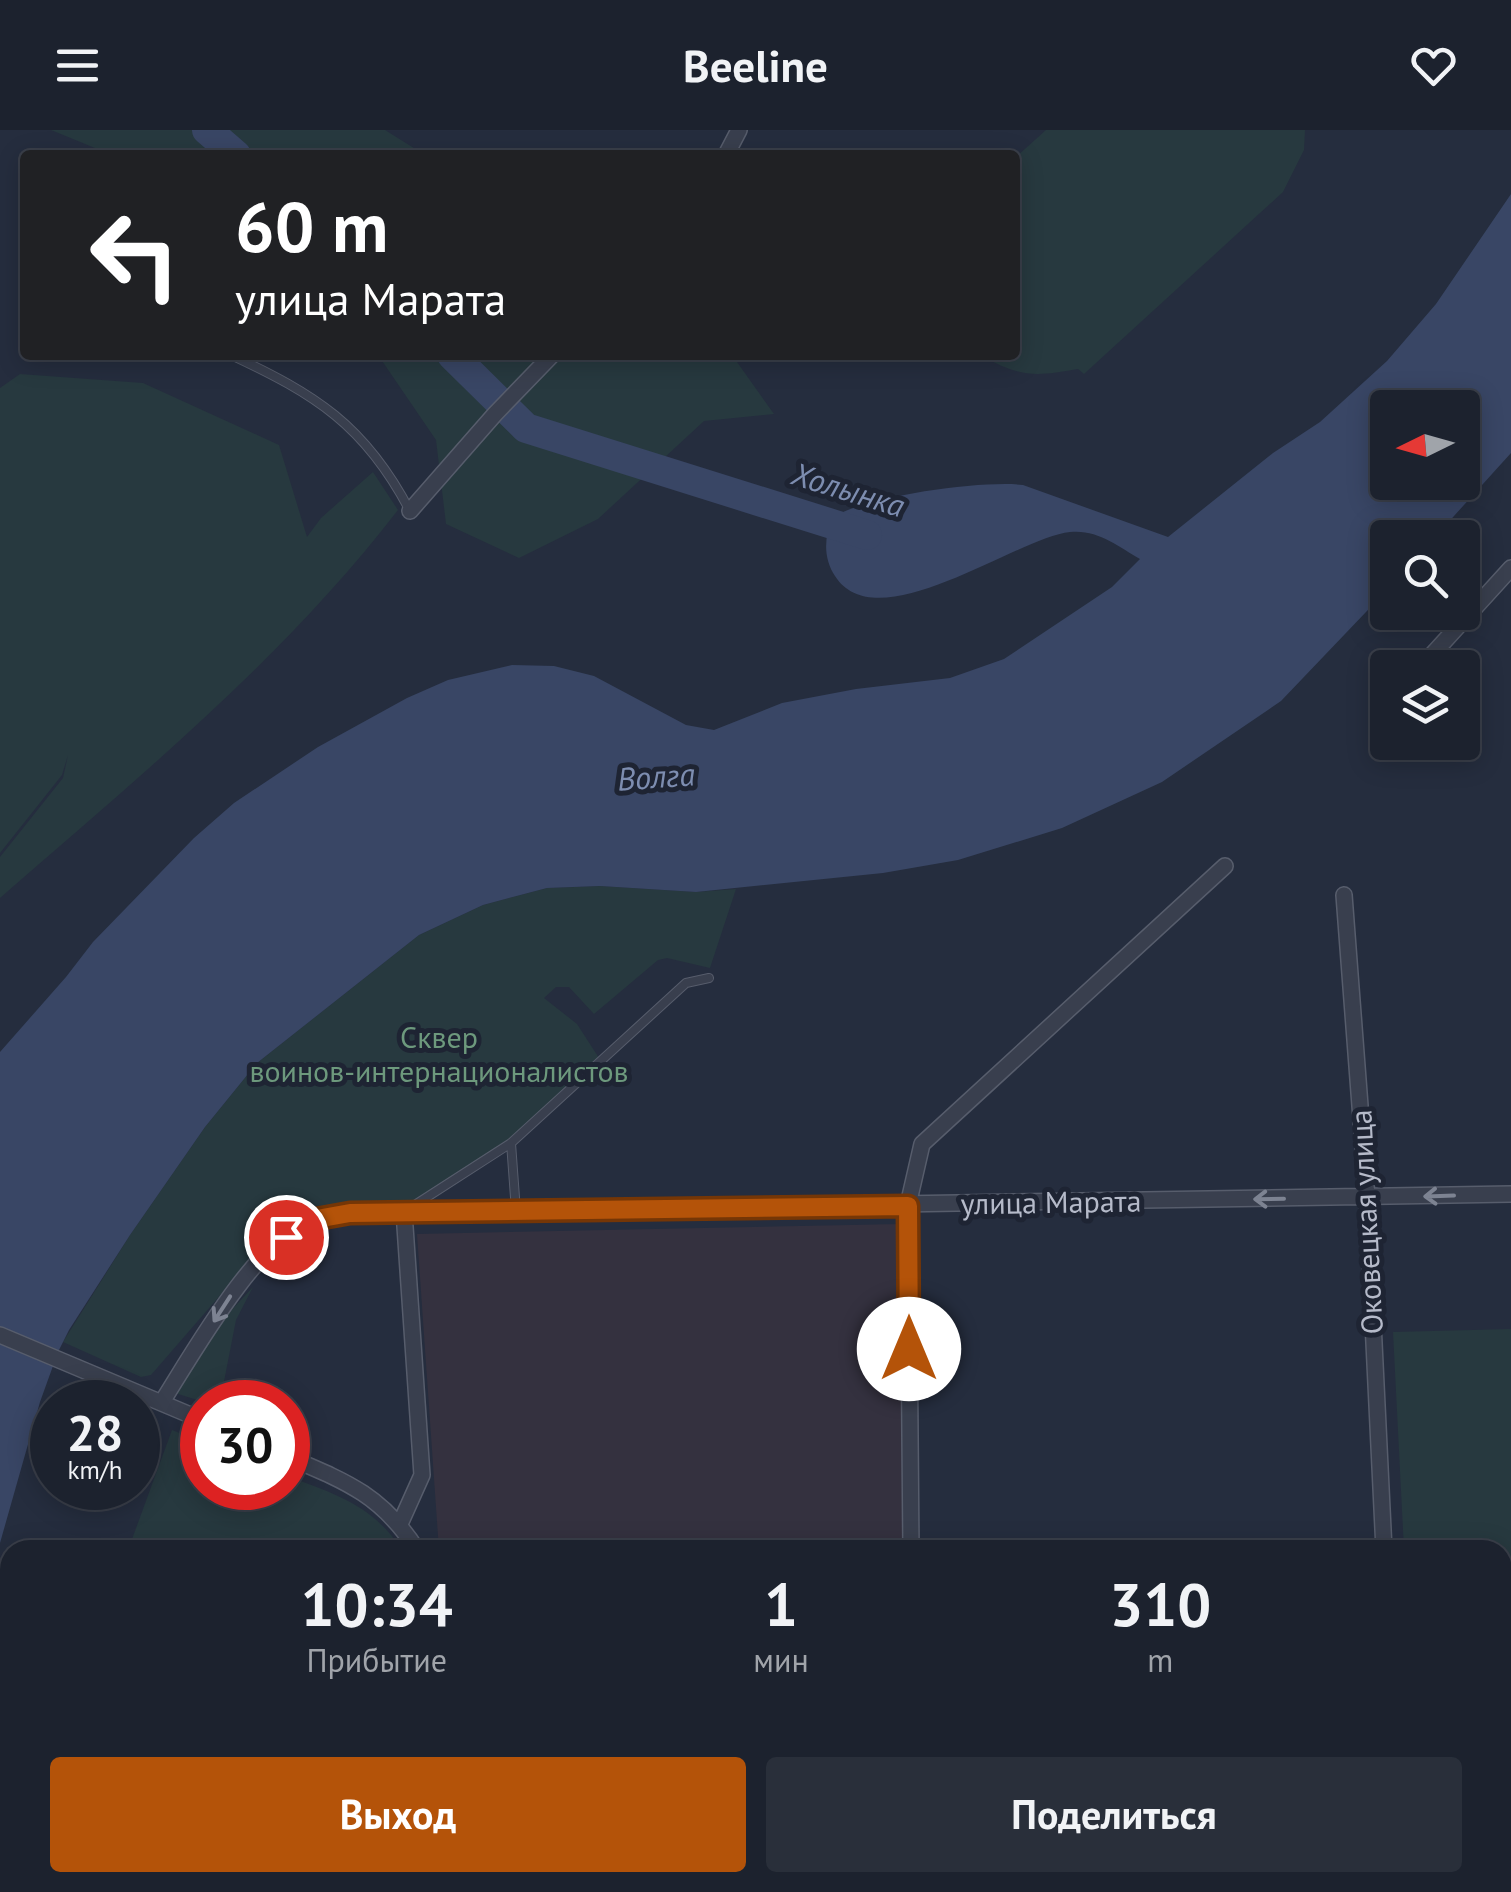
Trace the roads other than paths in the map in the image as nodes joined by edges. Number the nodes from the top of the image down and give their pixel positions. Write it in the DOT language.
graph roads {
  1 [pos="241,360"];
  2 [pos="547,360"];
  3 [pos="410,510"];
  4 [pos="1511,568"];
  5 [pos="1436,650"];
  6 [pos="1225,866"];
  7 [pos="1344,895"];
  8 [pos="709,978"];
  9 [pos="511,1142"];
  10 [pos="1511,1194"];
  11 [pos="1367,1198"];
  12 [pos="908,1206"];
  13 [pos="516,1211"];
  14 [pos="404,1212"];
  15 [pos="0,1335"];
  16 [pos="162,1402"];
  17 [pos="180,1410"];
  18 [pos="310,1466"];
  19 [pos="400,1524"];
  20 [pos="410,1540"];
  21 [pos="911,1540"];
  22 [pos="1384,1540"];
  1 -- 3 [label="lane"];
  2 -- 3 [label="street"];
  4 -- 5 [label="street"];
  6 -- 12 [label="street"];
  7 -- 11 [label="street, Оковецкая улица"];
  8 -- 9 [label="lane"];
  9 -- 13 [label="lane"];
  9 -- 14 [label="lane"];
  10 -- 11 [label="street, улица Марата, one-way"];
  11 -- 12 [label="street, улица Марата, one-way"];
  11 -- 22 [label="street, Оковецкая улица"];
  12 -- 13 [label="street, улица Марата"];
  12 -- 21 [label="street"];
  13 -- 14 [label="street, улица Марата"];
  14 -- 16 [label="street, улица Марата, one-way"];
  14 -- 19 [label="street"];
  15 -- 16 [label="street"];
  16 -- 17 [label="street"];
  18 -- 19 [label="street"];
  19 -- 20 [label="street"];
}
